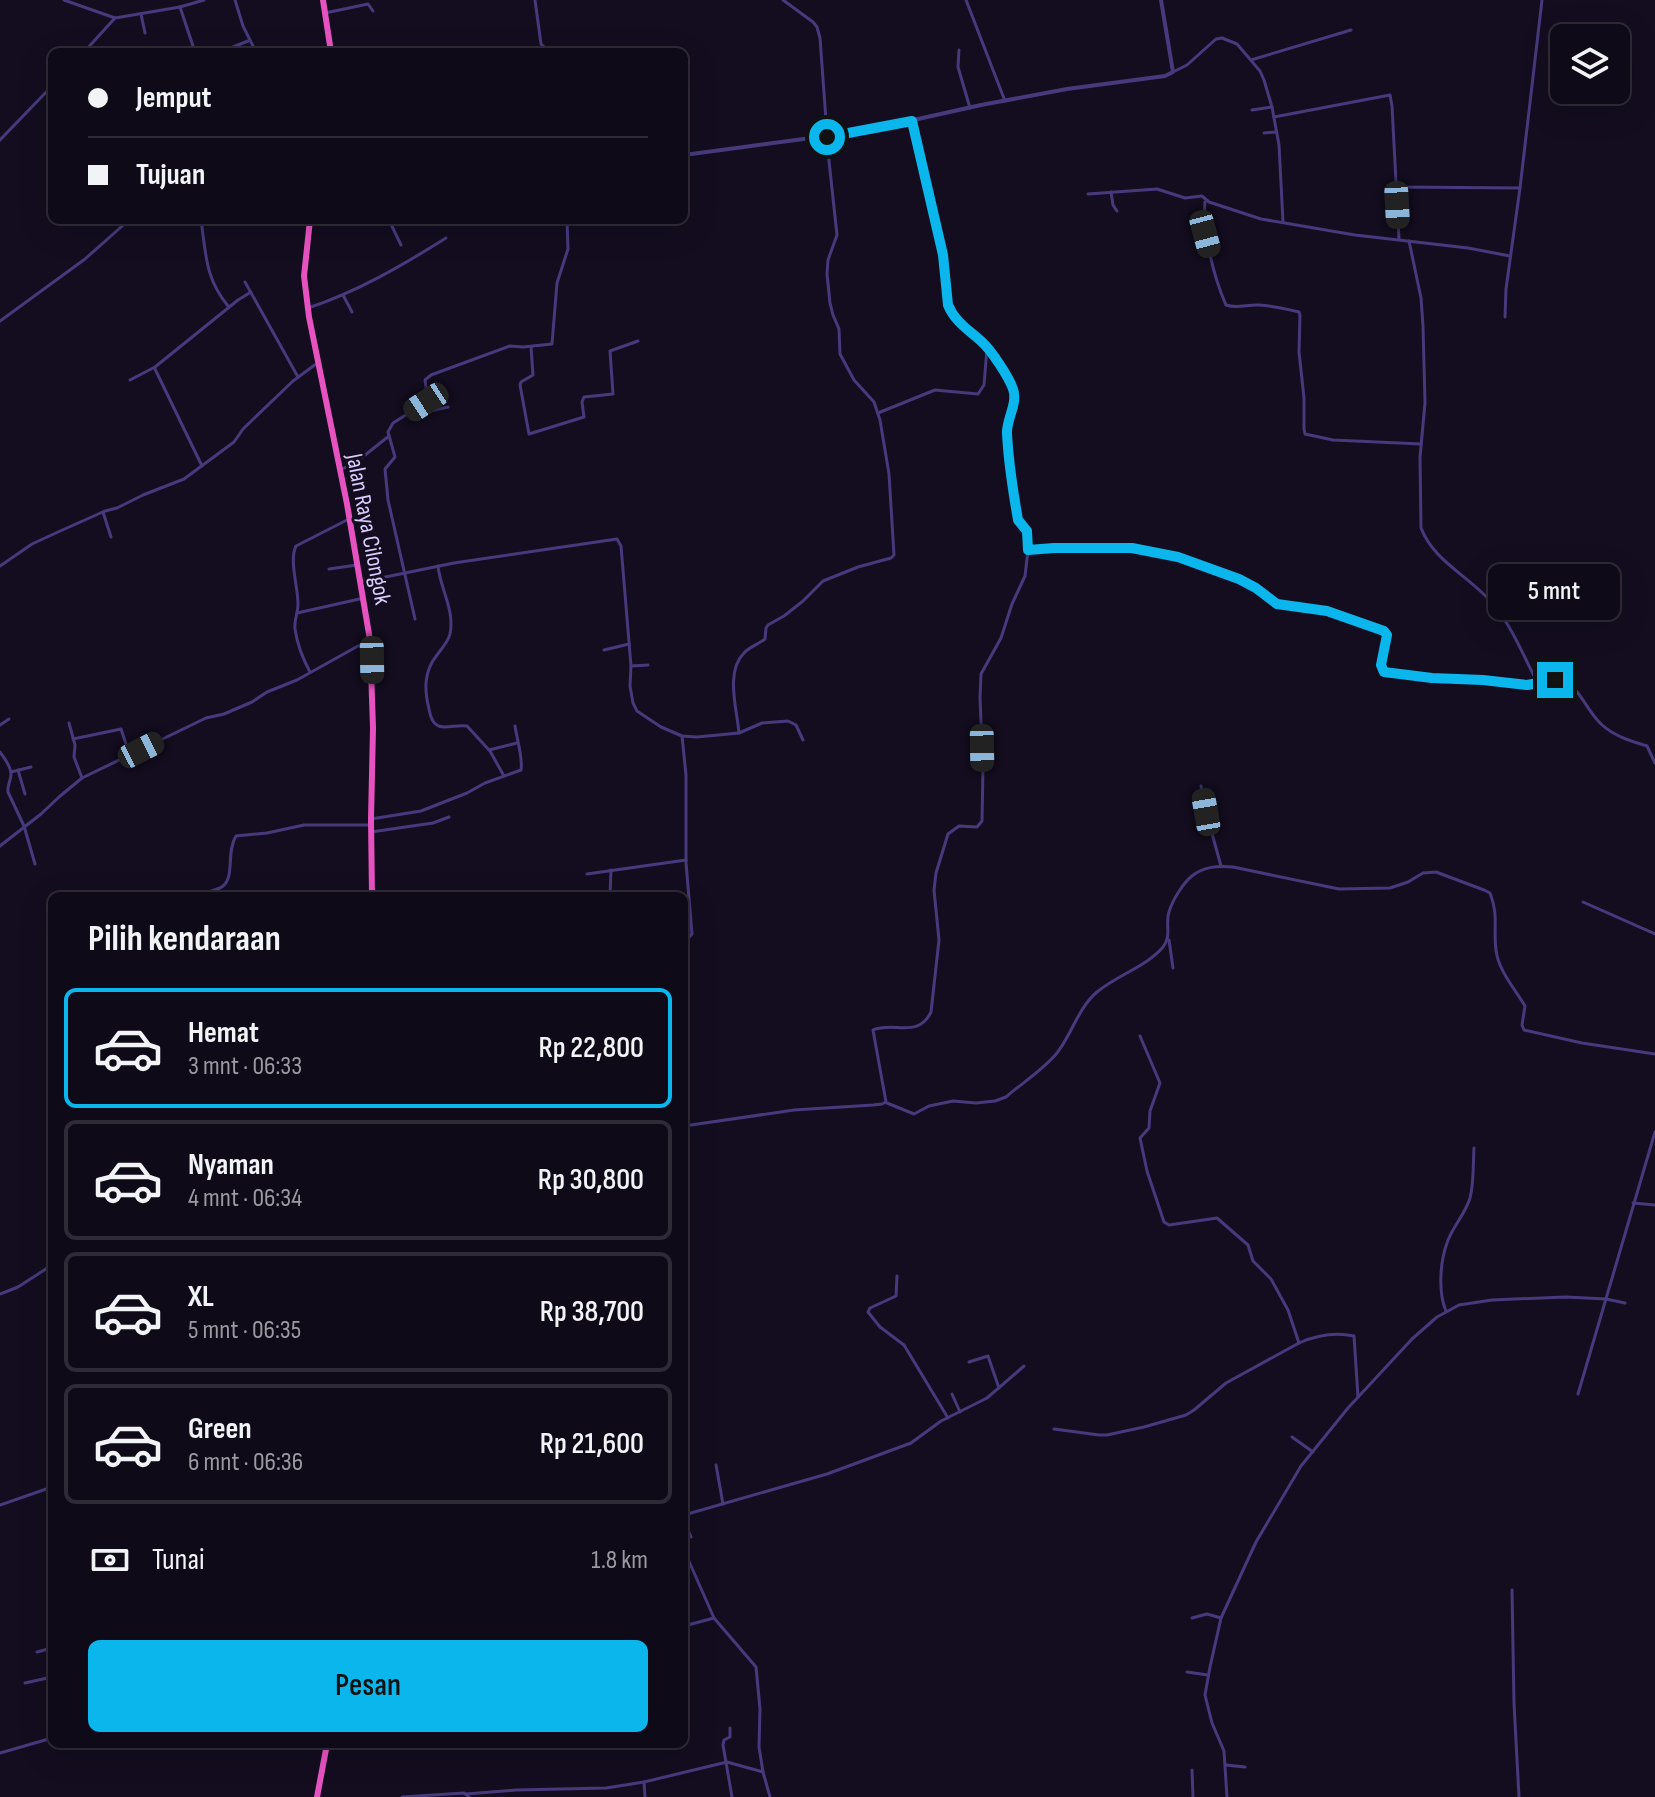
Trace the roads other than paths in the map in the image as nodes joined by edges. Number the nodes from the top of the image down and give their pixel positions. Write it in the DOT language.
graph roads {
  1 [pos="64,0"];
  2 [pos="204,0"];
  3 [pos="235,0"];
  4 [pos="323,0"];
  5 [pos="535,0"];
  6 [pos="783,0"];
  7 [pos="966,0"];
  8 [pos="1161,0"];
  9 [pos="1542,0"];
  10 [pos="180,7"];
  11 [pos="373,11"];
  12 [pos="325,13"];
  13 [pos="141,14"];
  14 [pos="115,18"];
  15 [pos="1351,30"];
  16 [pos="145,33"];
  17 [pos="249,40"];
  18 [pos="233,47"];
  19 [pos="88,48"];
  20 [pos="194,48"];
  21 [pos="254,48"];
  22 [pos="330,48"];
  23 [pos="545,48"];
  24 [pos="959,50"];
  25 [pos="1251,60"];
  26 [pos="1173,72"];
  27 [pos="48,90"];
  28 [pos="1005,102"];
  29 [pos="1272,107"];
  30 [pos="970,108"];
  31 [pos="1252,110"];
  32 [pos="1274,117"];
  33 [pos="912,121"];
  34 [pos="1276,132"];
  35 [pos="1264,133"];
  36 [pos="827,137"];
  37 [pos="0,140"];
  38 [pos="688,154"];
  39 [pos="1396,187"];
  40 [pos="1520,188"];
  41 [pos="1111,191"];
  42 [pos="1088,194"];
  43 [pos="1205,200"];
  44 [pos="1117,211"];
  45 [pos="1283,222"];
  46 [pos="124,224"];
  47 [pos="202,224"];
  48 [pos="310,224"];
  49 [pos="391,224"];
  50 [pos="567,224"];
  51 [pos="446,238"];
  52 [pos="1399,239"];
  53 [pos="1409,241"];
  54 [pos="401,245"];
  55 [pos="1510,256"];
  56 [pos="245,282"];
  57 [pos="251,292"];
  58 [pos="343,295"];
  59 [pos="229,307"];
  60 [pos="308,308"];
  61 [pos="352,312"];
  62 [pos="1505,317"];
  63 [pos="0,321"];
  64 [pos="638,341"];
  65 [pos="531,346"];
  66 [pos="987,347"];
  67 [pos="318,363"];
  68 [pos="155,367"];
  69 [pos="298,377"];
  70 [pos="130,380"];
  71 [pos="426,402"];
  72 [pos="448,407"];
  73 [pos="878,413"];
  74 [pos="389,436"];
  75 [pos="1421,444"];
  76 [pos="202,466"];
  77 [pos="340,470"];
  78 [pos="103,512"];
  79 [pos="349,519"];
  80 [pos="111,537"];
  81 [pos="1028,550"];
  82 [pos="357,564"];
  83 [pos="0,566"];
  84 [pos="438,566"];
  85 [pos="329,569"];
  86 [pos="403,572"];
  87 [pos="361,582"];
  88 [pos="364,598"];
  89 [pos="297,613"];
  90 [pos="415,619"];
  91 [pos="370,640"];
  92 [pos="629,644"];
  93 [pos="604,650"];
  94 [pos="648,665"];
  95 [pos="631,666"];
  96 [pos="310,672"];
  97 [pos="1538,684"];
  98 [pos="9,719"];
  99 [pos="69,723"];
  100 [pos="0,725"];
  101 [pos="515,726"];
  102 [pos="739,733"];
  103 [pos="682,736"];
  104 [pos="73,739"];
  105 [pos="803,740"];
  106 [pos="517,743"];
  107 [pos="1655,744"];
  108 [pos="1647,746"];
  109 [pos="489,750"];
  110 [pos="0,752"];
  111 [pos="130,756"];
  112 [pos="1655,763"];
  113 [pos="31,767"];
  114 [pos="18,770"];
  115 [pos="11,772"];
  116 [pos="504,776"];
  117 [pos="82,778"];
  118 [pos="1201,786"];
  119 [pos="25,794"];
  120 [pos="449,817"];
  121 [pos="371,825"];
  122 [pos="24,826"];
  123 [pos="0,846"];
  124 [pos="686,860"];
  125 [pos="35,864"];
  126 [pos="1221,866"];
  127 [pos="611,870"];
  128 [pos="587,874"];
  129 [pos="205,892"];
  130 [pos="372,892"];
  131 [pos="610,892"];
  132 [pos="1583,902"];
  133 [pos="1655,934"];
  134 [pos="1168,937"];
  135 [pos="688,940"];
  136 [pos="1173,968"];
  137 [pos="1140,1036"];
  138 [pos="1655,1054"];
  139 [pos="886,1102"];
  140 [pos="688,1125"];
  141 [pos="1655,1132"];
  142 [pos="1474,1148"];
  143 [pos="1633,1203"];
  144 [pos="1655,1205"];
  145 [pos="48,1268"];
  146 [pos="897,1276"];
  147 [pos="0,1294"];
  148 [pos="1606,1299"];
  149 [pos="1625,1303"];
  150 [pos="1446,1311"];
  151 [pos="1299,1343"];
  152 [pos="969,1362"];
  153 [pos="1024,1366"];
  154 [pos="999,1388"];
  155 [pos="952,1394"];
  156 [pos="1578,1394"];
  157 [pos="1358,1397"];
  158 [pos="960,1412"];
  159 [pos="948,1418"];
  160 [pos="1054,1429"];
  161 [pos="1292,1437"];
  162 [pos="1313,1452"];
  163 [pos="716,1465"];
  164 [pos="48,1488"];
  165 [pos="723,1504"];
  166 [pos="0,1505"];
  167 [pos="688,1517"];
  168 [pos="688,1529"];
  169 [pos="691,1537"];
  170 [pos="688,1559"];
  171 [pos="1512,1590"];
  172 [pos="714,1618"];
  173 [pos="1192,1618"];
  174 [pos="1221,1618"];
  175 [pos="688,1625"];
  176 [pos="48,1649"];
  177 [pos="37,1652"];
  178 [pos="1187,1672"];
  179 [pos="1208,1675"];
  180 [pos="48,1678"];
  181 [pos="25,1683"];
  182 [pos="730,1728"];
  183 [pos="48,1739"];
  184 [pos="326,1748"];
  185 [pos="0,1753"];
  186 [pos="727,1762"];
  187 [pos="1226,1765"];
  188 [pos="1245,1767"];
  189 [pos="1192,1770"];
  190 [pos="763,1772"];
  191 [pos="644,1782"];
  192 [pos="468,1795"];
  193 [pos="317,1797"];
  194 [pos="402,1797"];
  195 [pos="645,1797"];
  196 [pos="732,1797"];
  197 [pos="770,1797"];
  198 [pos="1193,1797"];
  199 [pos="1227,1797"];
  200 [pos="1519,1797"];
  1 -- 14 [label="street"];
  2 -- 10 [label="street"];
  3 -- 17 [label="street"];
  4 -- 12 [label="highway"];
  5 -- 23 [label="street"];
  6 -- 36 [label="street"];
  7 -- 28 [label="street"];
  8 -- 26 [label="street"];
  9 -- 40 [label="street"];
  10 -- 13 [label="street"];
  10 -- 20 [label="street"];
  11 -- 12 [label="street"];
  12 -- 22 [label="highway"];
  13 -- 14 [label="street"];
  13 -- 16 [label="street"];
  14 -- 19 [label="street"];
  15 -- 25 [label="street"];
  17 -- 18 [label="street"];
  17 -- 21 [label="street"];
  24 -- 30 [label="street"];
  25 -- 26 [label="street"];
  25 -- 29 [label="street"];
  26 -- 28 [label="street"];
  27 -- 37 [label="street"];
  28 -- 30 [label="street"];
  29 -- 31 [label="street"];
  29 -- 32 [label="street"];
  30 -- 33 [label="street"];
  32 -- 34 [label="street"];
  32 -- 39 [label="street"];
  33 -- 36 [label="street"];
  33 -- 66 [label="street"];
  34 -- 35 [label="street"];
  34 -- 45 [label="street"];
  36 -- 38 [label="street"];
  36 -- 73 [label="street"];
  39 -- 40 [label="street"];
  39 -- 52 [label="street"];
  40 -- 55 [label="street"];
  41 -- 42 [label="street"];
  41 -- 43 [label="street"];
  41 -- 44 [label="street"];
  43 -- 45 [label="street"];
  43 -- 75 [label="street"];
  45 -- 52 [label="street"];
  46 -- 63 [label="street"];
  47 -- 59 [label="street"];
  48 -- 60 [label="highway, Jalan Raya Cilongok"];
  49 -- 54 [label="street"];
  50 -- 65 [label="street"];
  51 -- 58 [label="street"];
  52 -- 53 [label="street"];
  53 -- 55 [label="street"];
  53 -- 75 [label="street"];
  55 -- 62 [label="street"];
  56 -- 57 [label="street"];
  57 -- 59 [label="street"];
  57 -- 69 [label="street"];
  58 -- 60 [label="street"];
  58 -- 61 [label="street"];
  59 -- 68 [label="street"];
  60 -- 67 [label="highway, Jalan Raya Cilongok"];
  64 -- 65 [label="street"];
  65 -- 71 [label="street"];
  66 -- 73 [label="street"];
  66 -- 81 [label="street"];
  67 -- 69 [label="street"];
  67 -- 77 [label="highway, Jalan Raya Cilongok"];
  68 -- 70 [label="street"];
  68 -- 76 [label="street"];
  69 -- 76 [label="street"];
  71 -- 72 [label="street"];
  71 -- 74 [label="street"];
  73 -- 102 [label="street"];
  74 -- 77 [label="street"];
  74 -- 86 [label="street"];
  75 -- 97 [label="street"];
  76 -- 78 [label="street"];
  77 -- 79 [label="highway, Jalan Raya Cilongok"];
  78 -- 80 [label="street"];
  78 -- 83 [label="street"];
  79 -- 82 [label="highway, Jalan Raya Cilongok"];
  79 -- 89 [label="street"];
  81 -- 97 [label="street"];
  81 -- 139 [label="street"];
  82 -- 85 [label="street"];
  82 -- 87 [label="highway, Jalan Raya Cilongok"];
  84 -- 86 [label="street"];
  84 -- 92 [label="street"];
  84 -- 109 [label="street"];
  86 -- 87 [label="street"];
  86 -- 90 [label="street"];
  87 -- 88 [label="highway, Jalan Raya Cilongok"];
  88 -- 89 [label="street"];
  88 -- 91 [label="highway, Jalan Raya Cilongok"];
  89 -- 96 [label="street"];
  91 -- 96 [label="street"];
  91 -- 121 [label="highway, Jalan Raya Cilongok"];
  92 -- 93 [label="street"];
  92 -- 95 [label="street"];
  94 -- 95 [label="street"];
  95 -- 103 [label="street"];
  96 -- 111 [label="street"];
  97 -- 108 [label="street"];
  98 -- 100 [label="street"];
  99 -- 104 [label="street"];
  101 -- 106 [label="street"];
  102 -- 103 [label="street"];
  102 -- 105 [label="street"];
  103 -- 124 [label="street"];
  104 -- 111 [label="street"];
  104 -- 117 [label="street"];
  106 -- 109 [label="street"];
  106 -- 116 [label="street"];
  107 -- 108 [label="street"];
  108 -- 112 [label="street"];
  109 -- 116 [label="street"];
  110 -- 115 [label="street"];
  111 -- 117 [label="street"];
  113 -- 114 [label="street"];
  114 -- 115 [label="street"];
  114 -- 119 [label="street"];
  115 -- 122 [label="street"];
  116 -- 121 [label="street"];
  117 -- 122 [label="street"];
  118 -- 126 [label="street"];
  120 -- 121 [label="street"];
  121 -- 129 [label="street"];
  121 -- 130 [label="highway, Jalan Raya Cilongok"];
  122 -- 123 [label="street"];
  122 -- 125 [label="street"];
  124 -- 127 [label="street"];
  124 -- 135 [label="street"];
  126 -- 134 [label="street"];
  126 -- 138 [label="street"];
  127 -- 128 [label="street"];
  127 -- 131 [label="street"];
  132 -- 133 [label="street"];
  134 -- 136 [label="street"];
  134 -- 139 [label="street"];
  137 -- 151 [label="street"];
  139 -- 140 [label="street"];
  141 -- 143 [label="street"];
  142 -- 150 [label="street"];
  143 -- 144 [label="street"];
  143 -- 148 [label="street"];
  145 -- 147 [label="street"];
  146 -- 159 [label="street"];
  148 -- 149 [label="street"];
  148 -- 150 [label="street"];
  148 -- 156 [label="street"];
  150 -- 157 [label="street"];
  151 -- 157 [label="street"];
  151 -- 160 [label="street"];
  152 -- 154 [label="street"];
  153 -- 154 [label="street"];
  154 -- 158 [label="street"];
  155 -- 158 [label="street"];
  157 -- 162 [label="street"];
  158 -- 159 [label="street"];
  159 -- 165 [label="street"];
  161 -- 162 [label="street"];
  162 -- 174 [label="street"];
  163 -- 165 [label="street"];
  164 -- 166 [label="street"];
  165 -- 167 [label="street"];
  168 -- 169 [label="street"];
  170 -- 172 [label="street"];
  171 -- 200 [label="street"];
  172 -- 175 [label="street"];
  172 -- 190 [label="street"];
  173 -- 174 [label="street"];
  174 -- 179 [label="street"];
  176 -- 177 [label="street"];
  178 -- 179 [label="street"];
  179 -- 187 [label="street"];
  180 -- 181 [label="street"];
  182 -- 186 [label="street"];
  183 -- 185 [label="street"];
  184 -- 193 [label="highway"];
  186 -- 190 [label="street"];
  186 -- 191 [label="street"];
  186 -- 196 [label="street"];
  187 -- 188 [label="street"];
  187 -- 199 [label="street"];
  189 -- 198 [label="street"];
  190 -- 197 [label="street"];
  191 -- 192 [label="street"];
  191 -- 195 [label="street"];
  192 -- 194 [label="street"];
}
